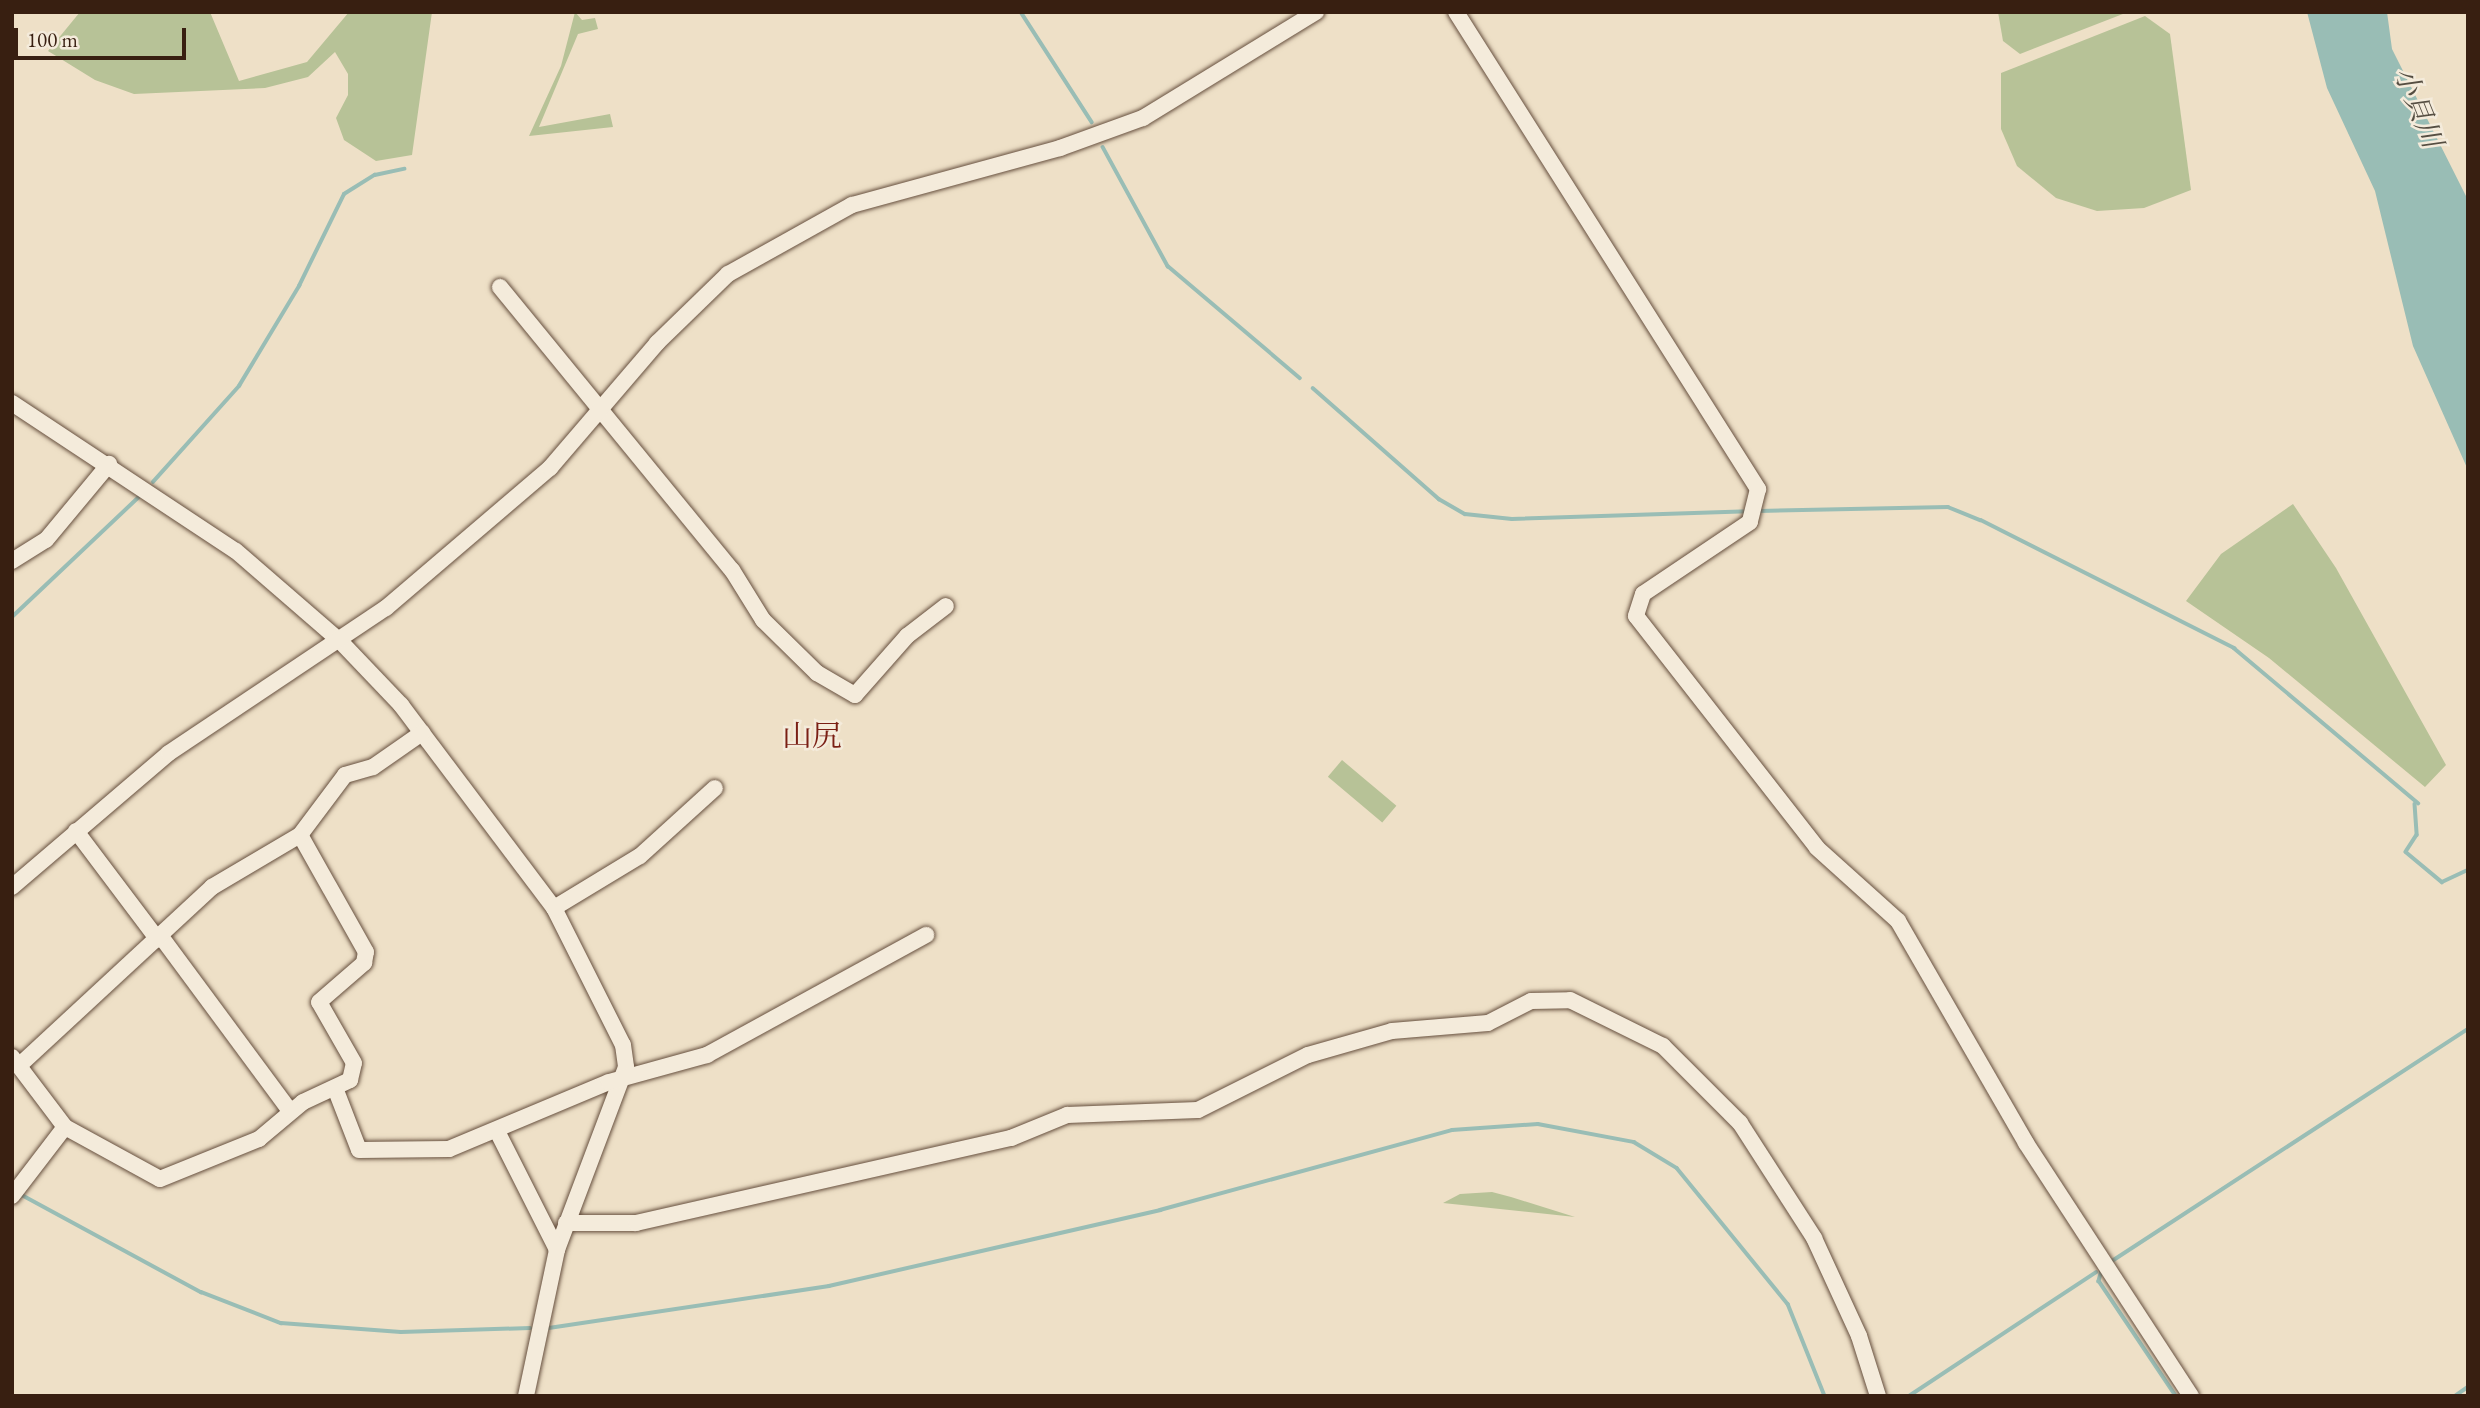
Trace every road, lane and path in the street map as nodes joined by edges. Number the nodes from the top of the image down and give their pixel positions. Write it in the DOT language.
graph roads {
  1 [pos="1316,12"];
  2 [pos="1456,12"];
  3 [pos="500,287"];
  4 [pos="12,402"];
  5 [pos="603,411"];
  6 [pos="109,464"];
  7 [pos="12,561"];
  8 [pos="946,606"];
  9 [pos="341,642"];
  10 [pos="422,733"];
  11 [pos="715,788"];
  12 [pos="76,831"];
  13 [pos="300,835"];
  14 [pos="12,887"];
  15 [pos="554,908"];
  16 [pos="926,935"];
  17 [pos="160,939"];
  18 [pos="17,1060"];
  19 [pos="624,1078"];
  20 [pos="335,1088"];
  21 [pos="290,1111"];
  22 [pos="65,1127"];
  23 [pos="497,1131"];
  24 [pos="12,1196"];
  25 [pos="566,1223"];
  26 [pos="557,1250"];
  27 [pos="526,1396"];
  28 [pos="1878,1396"];
  29 [pos="2191,1396"];
  1 -- 5 [label="street"];
  2 -- 29 [label="street"];
  3 -- 5 [label="street"];
  4 -- 6 [label="street"];
  5 -- 8 [label="street"];
  5 -- 9 [label="street"];
  6 -- 7 [label="street"];
  6 -- 9 [label="street"];
  9 -- 10 [label="street"];
  9 -- 12 [label="street"];
  10 -- 13 [label="street"];
  10 -- 15 [label="street"];
  11 -- 15 [label="street"];
  12 -- 14 [label="street"];
  12 -- 17 [label="street"];
  13 -- 17 [label="street"];
  13 -- 20 [label="street"];
  15 -- 19 [label="street"];
  16 -- 19 [label="street"];
  17 -- 18 [label="street"];
  17 -- 21 [label="street"];
  18 -- 22 [label="street"];
  19 -- 23 [label="street"];
  19 -- 25 [label="street"];
  20 -- 21 [label="street"];
  20 -- 23 [label="street"];
  21 -- 22 [label="street"];
  22 -- 24 [label="street"];
  23 -- 26 [label="street"];
  25 -- 26 [label="street"];
  25 -- 28 [label="street"];
  26 -- 27 [label="street"];
}
